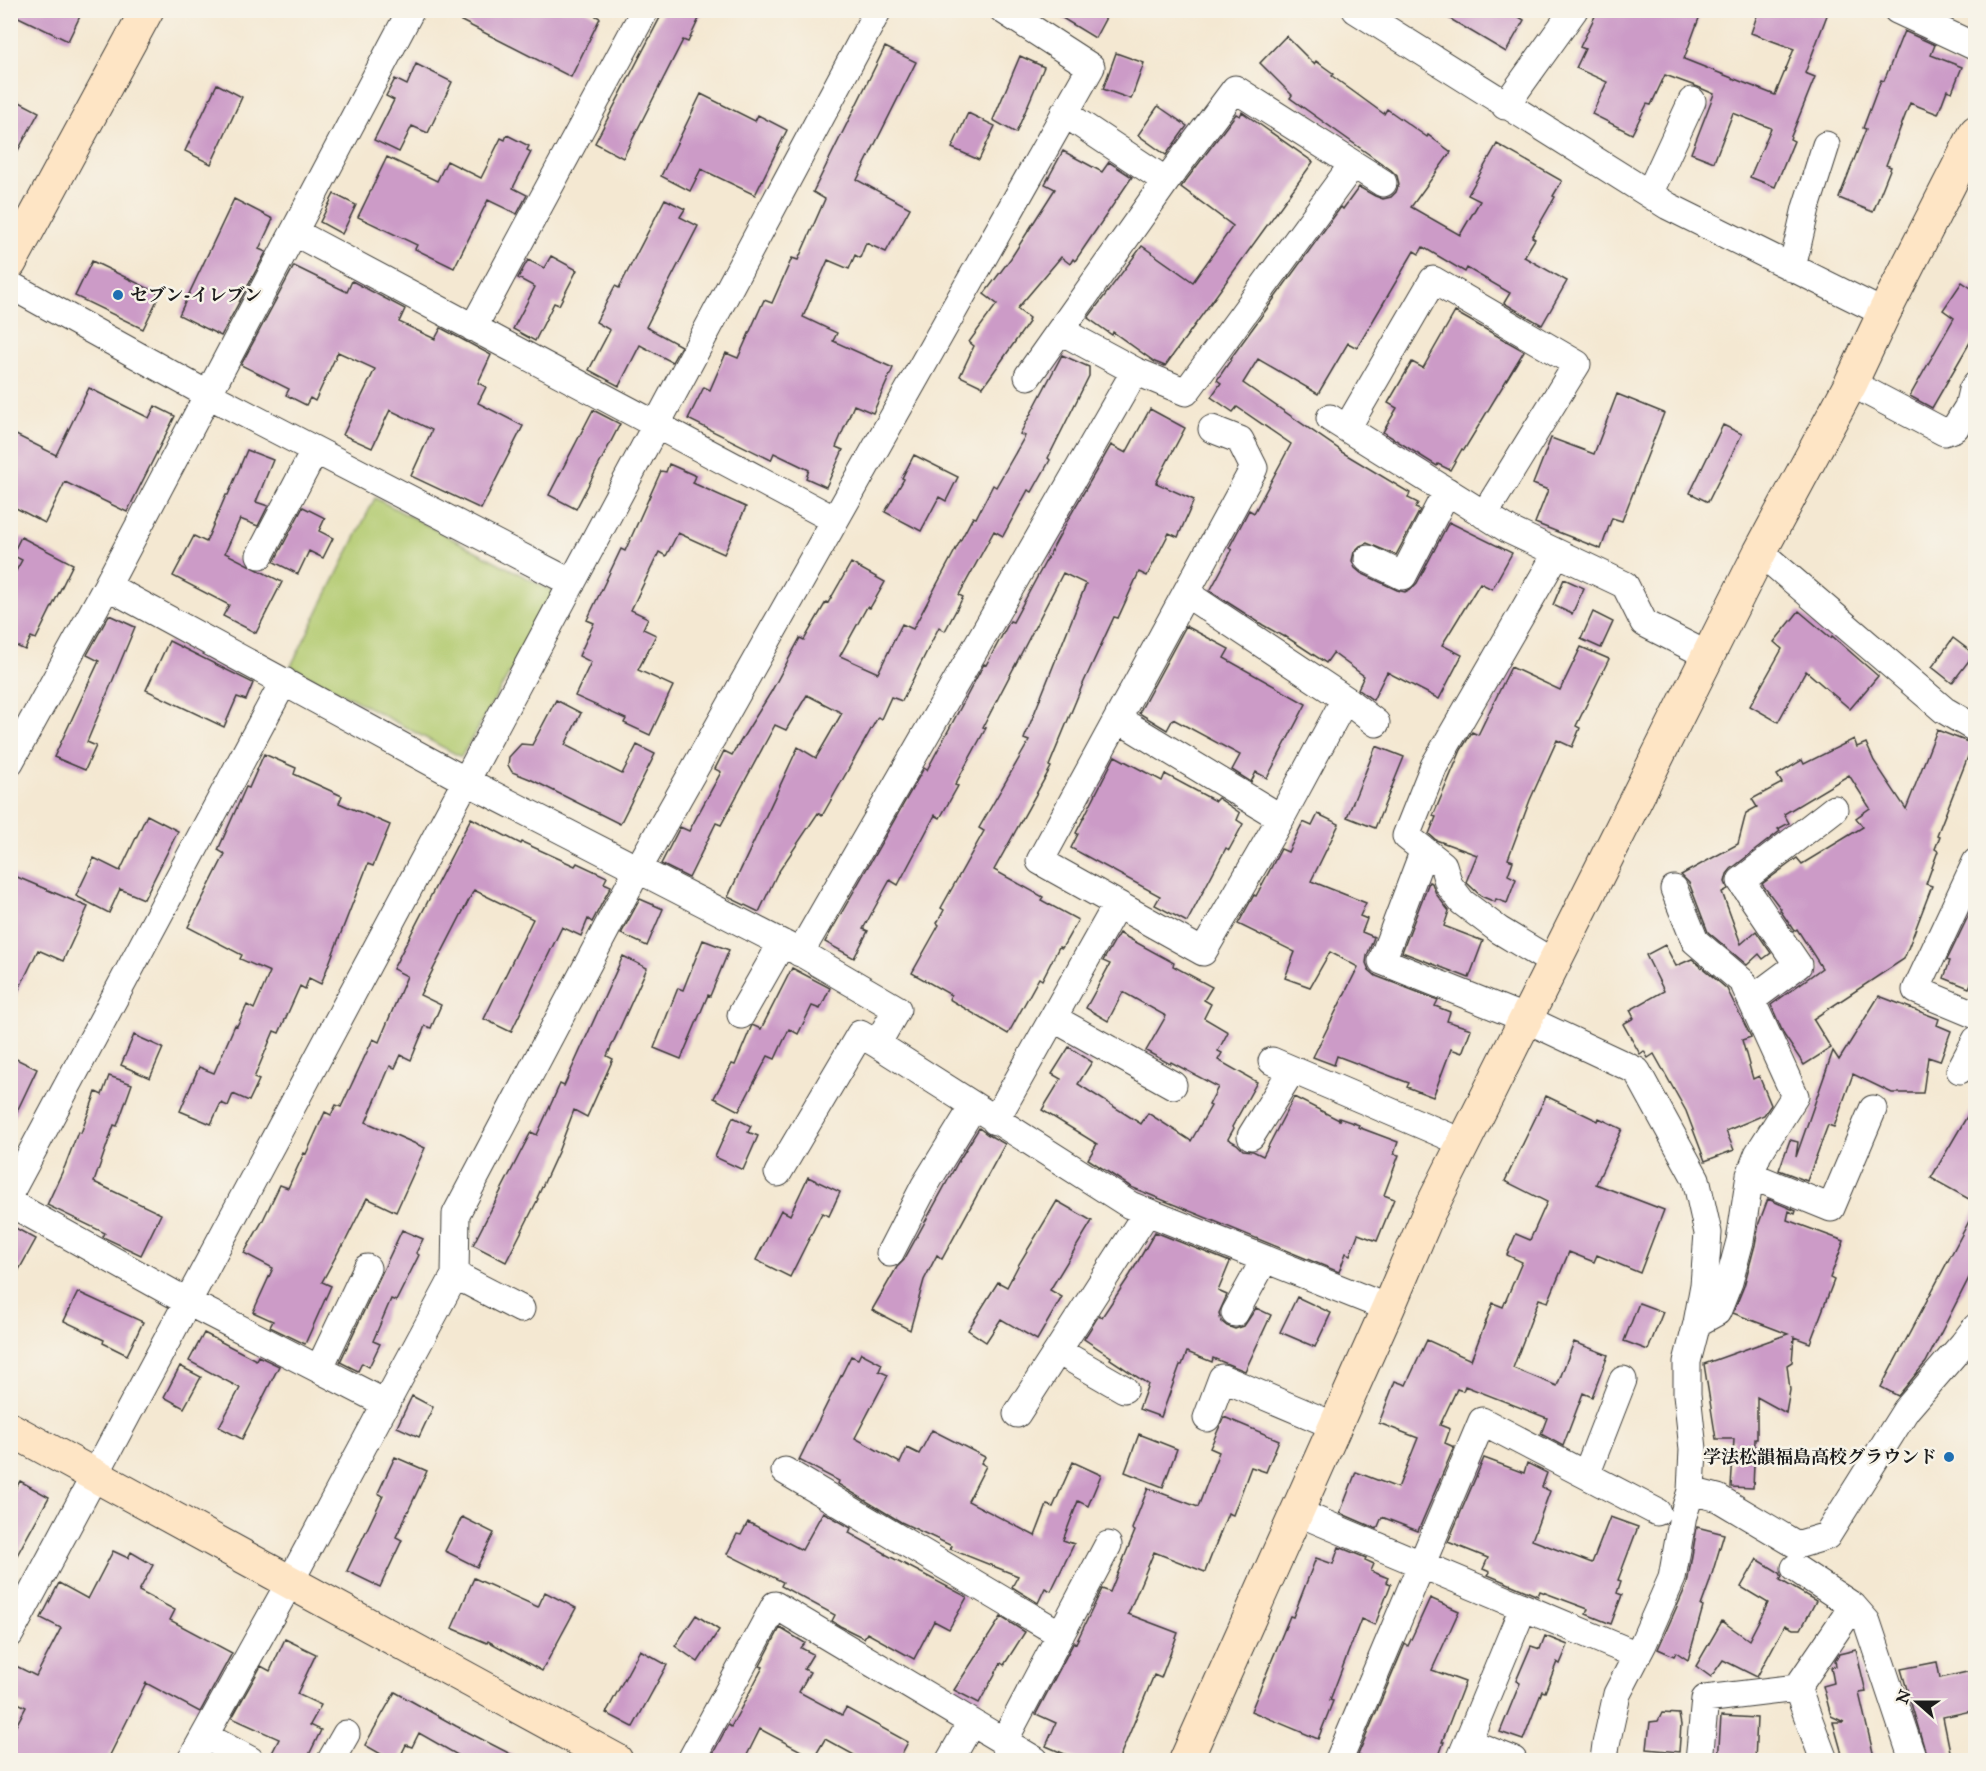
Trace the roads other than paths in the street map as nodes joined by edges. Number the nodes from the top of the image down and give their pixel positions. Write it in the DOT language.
graph roads {
  1 [pos="147,10"];
  2 [pos="411,10"];
  3 [pos="645,10"];
  4 [pos="878,10"];
  5 [pos="1003,10"];
  6 [pos="1356,10"];
  7 [pos="1574,10"];
  8 [pos="1903,12"];
  9 [pos="1976,47"];
  10 [pos="1692,101"];
  11 [pos="1505,105"];
  12 [pos="1064,113"];
  13 [pos="1976,132"];
  14 [pos="1826,145"];
  15 [pos="1353,164"];
  16 [pos="1166,181"];
  17 [pos="1383,183"];
  18 [pos="1648,194"];
  19 [pos="294,232"];
  20 [pos="10,263"];
  21 [pos="1792,268"];
  22 [pos="10,285"];
  23 [pos="1884,314"];
  24 [pos="473,328"];
  25 [pos="1061,331"];
  26 [pos="1135,371"];
  27 [pos="1028,376"];
  28 [pos="1851,383"];
  29 [pos="1976,384"];
  30 [pos="207,394"];
  31 [pos="656,426"];
  32 [pos="1212,429"];
  33 [pos="315,450"];
  34 [pos="1447,491"];
  35 [pos="1484,515"];
  36 [pos="835,520"];
  37 [pos="1760,552"];
  38 [pos="1557,553"];
  39 [pos="260,555"];
  40 [pos="1368,559"];
  41 [pos="572,583"];
  42 [pos="107,586"];
  43 [pos="1187,594"];
  44 [pos="1708,656"];
  45 [pos="284,681"];
  46 [pos="1345,699"];
  47 [pos="1118,719"];
  48 [pos="1376,723"];
  49 [pos="1976,729"];
  50 [pos="10,762"];
  51 [pos="466,781"];
  52 [pos="1834,809"];
  53 [pos="1281,818"];
  54 [pos="1424,850"];
  55 [pos="1976,862"];
  56 [pos="638,869"];
  57 [pos="1674,889"];
  58 [pos="1117,904"];
  59 [pos="791,948"];
  60 [pos="1554,963"];
  61 [pos="1751,1000"];
  62 [pos="741,1015"];
  63 [pos="1976,1015"];
  64 [pos="1053,1018"];
  65 [pos="1526,1019"];
  66 [pos="1976,1040"];
  67 [pos="877,1044"];
  68 [pos="1960,1070"];
  69 [pos="1173,1084"];
  70 [pos="1873,1109"];
  71 [pos="984,1114"];
  72 [pos="1251,1136"];
  73 [pos="1464,1143"];
  74 [pos="778,1173"];
  75 [pos="1750,1175"];
  76 [pos="10,1192"];
  77 [pos="10,1203"];
  78 [pos="1147,1212"];
  79 [pos="890,1253"];
  80 [pos="1265,1259"];
  81 [pos="367,1268"];
  82 [pos="455,1275"];
  83 [pos="188,1302"];
  84 [pos="1388,1308"];
  85 [pos="521,1309"];
  86 [pos="1235,1313"];
  87 [pos="1697,1323"];
  88 [pos="1976,1327"];
  89 [pos="1058,1351"];
  90 [pos="319,1369"];
  91 [pos="1623,1380"];
  92 [pos="1124,1389"];
  93 [pos="385,1403"];
  94 [pos="1017,1414"];
  95 [pos="1207,1418"];
  96 [pos="1335,1426"];
  97 [pos="10,1429"];
  98 [pos="786,1471"];
  99 [pos="95,1475"];
  100 [pos="1586,1475"];
  101 [pos="1691,1491"];
  102 [pos="1297,1512"];
  103 [pos="1656,1512"];
  104 [pos="1108,1545"];
  105 [pos="1421,1565"];
  106 [pos="1795,1568"];
  107 [pos="290,1582"];
  108 [pos="1853,1605"];
  109 [pos="1523,1608"];
  110 [pos="1060,1634"];
  111 [pos="10,1635"];
  112 [pos="1637,1655"];
  113 [pos="1797,1688"];
  114 [pos="971,1724"];
  115 [pos="346,1734"];
  116 [pos="204,1736"];
  117 [pos="1003,1743"];
  118 [pos="1464,1751"];
  119 [pos="191,1761"];
  120 [pos="250,1761"];
  121 [pos="331,1761"];
  122 [pos="616,1761"];
  123 [pos="691,1761"];
  124 [pos="950,1761"];
  125 [pos="1035,1761"];
  126 [pos="1186,1761"];
  127 [pos="1339,1761"];
  128 [pos="1512,1761"];
  129 [pos="1604,1761"];
  130 [pos="1699,1761"];
  131 [pos="1824,1761"];
  132 [pos="1913,1761"];
  1 -- 20 [label="street"];
  2 -- 19 [label="street"];
  3 -- 24 [label="street"];
  4 -- 31 [label="street"];
  5 -- 12 [label="street"];
  6 -- 11 [label="street"];
  7 -- 11 [label="street"];
  8 -- 9 [label="street"];
  10 -- 18 [label="street"];
  11 -- 18 [label="street"];
  12 -- 16 [label="street"];
  12 -- 36 [label="street"];
  13 -- 23 [label="street"];
  14 -- 21 [label="street"];
  15 -- 16 [label="street"];
  15 -- 17 [label="street"];
  15 -- 26 [label="street"];
  16 -- 25 [label="street"];
  18 -- 21 [label="street"];
  19 -- 24 [label="street"];
  19 -- 30 [label="street"];
  21 -- 23 [label="street"];
  22 -- 30 [label="street"];
  23 -- 28 [label="street"];
  24 -- 31 [label="street"];
  25 -- 26 [label="street"];
  25 -- 27 [label="street"];
  26 -- 59 [label="street"];
  28 -- 29 [label="street"];
  28 -- 37 [label="street"];
  30 -- 33 [label="street"];
  30 -- 42 [label="street"];
  31 -- 36 [label="street"];
  31 -- 41 [label="street"];
  32 -- 43 [label="street"];
  33 -- 39 [label="street"];
  33 -- 41 [label="street"];
  34 -- 35 [label="street"];
  34 -- 35 [label="street"];
  34 -- 40 [label="street"];
  35 -- 38 [label="street"];
  36 -- 56 [label="street"];
  37 -- 44 [label="street"];
  37 -- 49 [label="street"];
  38 -- 44 [label="street"];
  38 -- 54 [label="street"];
  41 -- 51 [label="street"];
  42 -- 45 [label="street"];
  42 -- 50 [label="street"];
  43 -- 46 [label="street"];
  43 -- 47 [label="street"];
  44 -- 60 [label="street"];
  45 -- 51 [label="street"];
  45 -- 76 [label="street"];
  46 -- 48 [label="street"];
  46 -- 53 [label="street"];
  47 -- 53 [label="street"];
  47 -- 58 [label="street"];
  51 -- 56 [label="street"];
  51 -- 83 [label="street"];
  52 -- 61 [label="street"];
  53 -- 58 [label="street"];
  54 -- 60 [label="street"];
  54 -- 65 [label="street"];
  55 -- 63 [label="street"];
  56 -- 59 [label="street"];
  56 -- 82 [label="street"];
  57 -- 61 [label="street"];
  58 -- 64 [label="street"];
  59 -- 62 [label="street"];
  59 -- 67 [label="street"];
  60 -- 65 [label="street"];
  61 -- 75 [label="street"];
  64 -- 69 [label="street"];
  64 -- 71 [label="street"];
  65 -- 73 [label="street"];
  65 -- 87 [label="street"];
  66 -- 68 [label="street"];
  67 -- 71 [label="street"];
  67 -- 74 [label="street"];
  70 -- 75 [label="street"];
  71 -- 78 [label="street"];
  71 -- 79 [label="street"];
  72 -- 73 [label="street"];
  73 -- 84 [label="street"];
  75 -- 87 [label="street"];
  77 -- 83 [label="street"];
  78 -- 80 [label="street"];
  78 -- 89 [label="street"];
  80 -- 84 [label="street"];
  80 -- 86 [label="street"];
  81 -- 90 [label="street"];
  82 -- 85 [label="street"];
  82 -- 93 [label="street"];
  83 -- 90 [label="street"];
  83 -- 99 [label="street"];
  84 -- 96 [label="street"];
  87 -- 101 [label="street"];
  88 -- 101 [label="street"];
  89 -- 92 [label="street"];
  89 -- 94 [label="street"];
  90 -- 93 [label="street"];
  91 -- 100 [label="street"];
  93 -- 107 [label="street"];
  95 -- 96 [label="street"];
  96 -- 102 [label="street"];
  97 -- 99 [label="street"];
  98 -- 110 [label="street"];
  99 -- 107 [label="street"];
  99 -- 111 [label="street"];
  100 -- 103 [label="street"];
  100 -- 105 [label="street"];
  101 -- 112 [label="street"];
  102 -- 105 [label="street"];
  102 -- 126 [label="street"];
  104 -- 110 [label="street"];
  105 -- 109 [label="street"];
  105 -- 127 [label="street"];
  106 -- 108 [label="street"];
  107 -- 116 [label="street"];
  107 -- 122 [label="street"];
  108 -- 113 [label="street"];
  108 -- 132 [label="street"];
  109 -- 112 [label="street"];
  109 -- 118 [label="street"];
  110 -- 117 [label="street"];
  112 -- 129 [label="street"];
  113 -- 130 [label="street"];
  113 -- 131 [label="street"];
  114 -- 117 [label="street"];
  114 -- 123 [label="street"];
  114 -- 124 [label="street"];
  115 -- 121 [label="street"];
  116 -- 119 [label="street"];
  116 -- 120 [label="street"];
  117 -- 125 [label="street"];
  118 -- 128 [label="street"];
}
